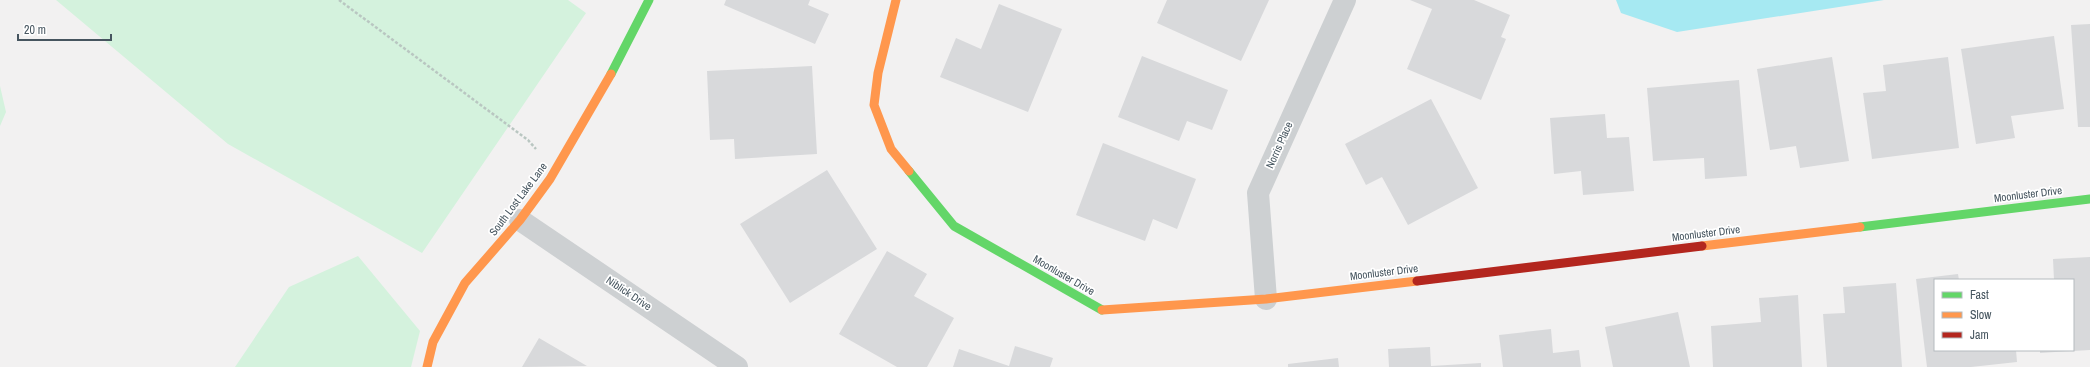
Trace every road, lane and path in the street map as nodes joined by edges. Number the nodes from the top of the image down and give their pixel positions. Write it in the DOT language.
graph roads {
  1 [pos="338,0"];
  2 [pos="649,0"];
  3 [pos="896,0"];
  4 [pos="1344,0"];
  5 [pos="550,179"];
  6 [pos="2090,199"];
  7 [pos="520,220"];
  8 [pos="1266,299"];
  9 [pos="427,367"];
  10 [pos="737,367"];
  1 -- 5 [label="path"];
  2 -- 5 [label="street, South Lost Lake Lane"];
  3 -- 8 [label="street, Moonluster Drive"];
  4 -- 8 [label="street, Norris Place"];
  5 -- 7 [label="street, South Lost Lake Lane"];
  6 -- 8 [label="street, Moonluster Drive"];
  7 -- 9 [label="street, South Lost Lake Lane"];
  7 -- 10 [label="street, Niblick Drive"];
}
